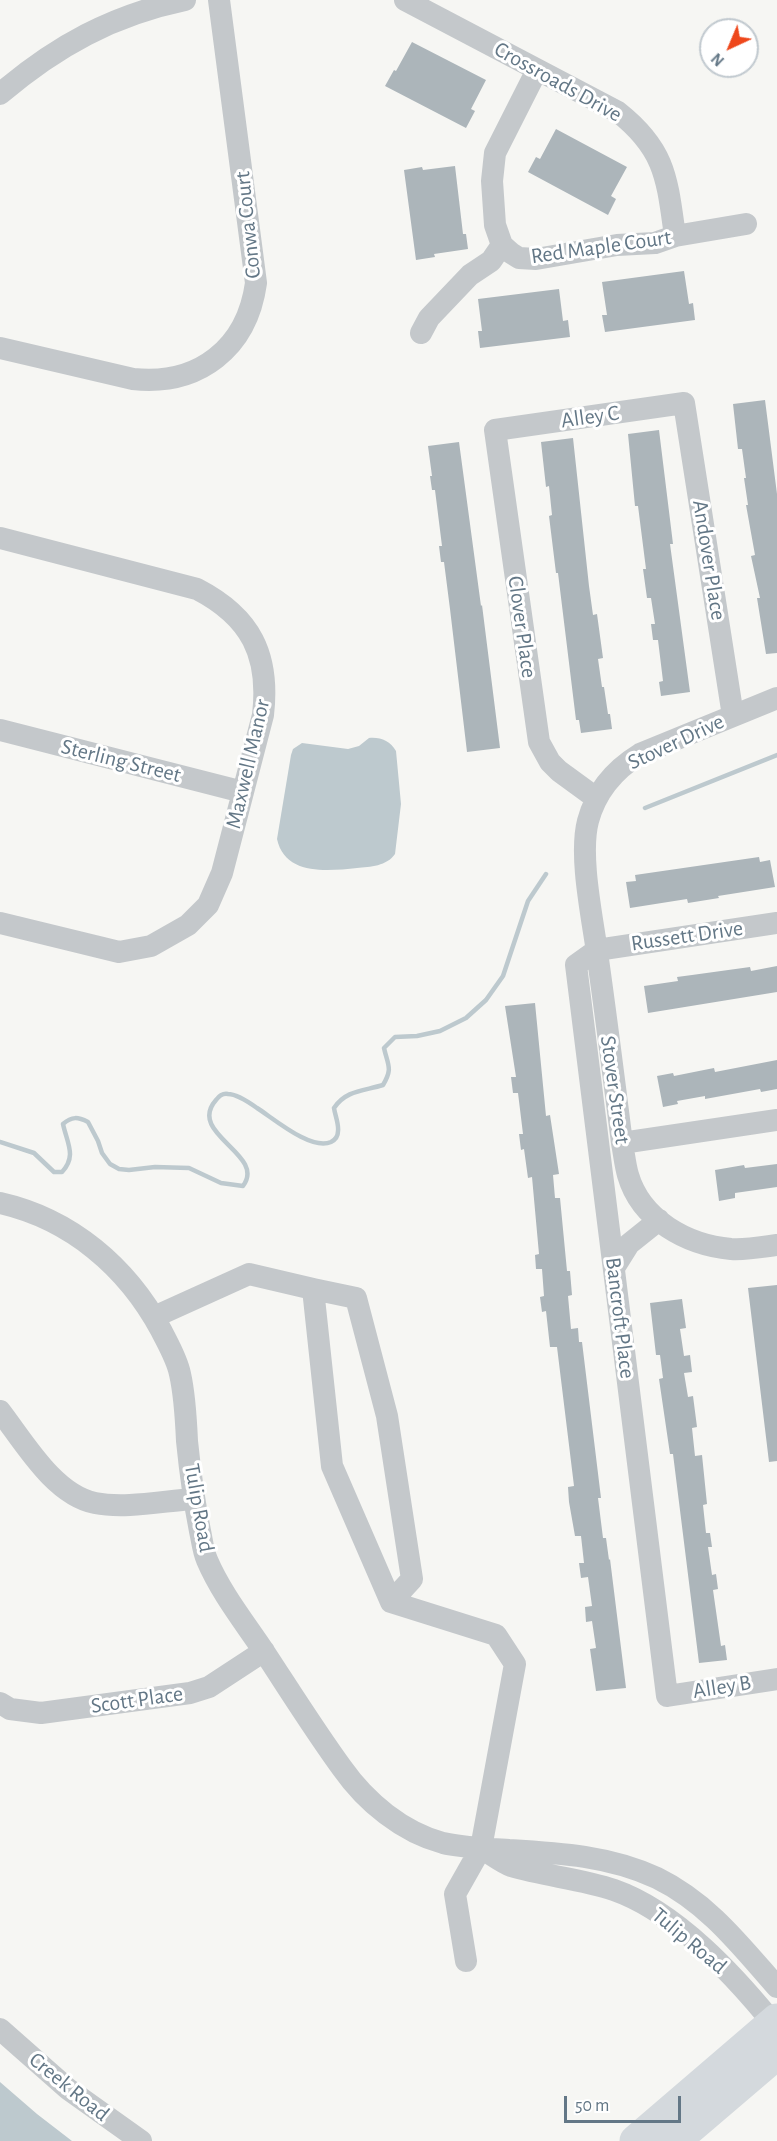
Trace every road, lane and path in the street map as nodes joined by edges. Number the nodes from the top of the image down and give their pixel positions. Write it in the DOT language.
graph roads {
  1 [pos="185,0"];
  2 [pos="219,0"];
  3 [pos="405,0"];
  4 [pos="537,70"];
  5 [pos="0,94"];
  6 [pos="746,224"];
  7 [pos="675,236"];
  8 [pos="502,245"];
  9 [pos="421,333"];
  10 [pos="0,348"];
  11 [pos="684,403"];
  12 [pos="495,430"];
  13 [pos="0,538"];
  14 [pos="777,698"];
  15 [pos="733,716"];
  16 [pos="0,730"];
  17 [pos="243,792"];
  18 [pos="596,798"];
  19 [pos="0,922"];
  20 [pos="777,923"];
  21 [pos="597,950"];
  22 [pos="777,1120"];
  23 [pos="622,1143"];
  24 [pos="0,1203"];
  25 [pos="658,1220"];
  26 [pos="777,1245"];
  27 [pos="614,1268"];
  28 [pos="313,1289"];
  29 [pos="154,1317"];
  30 [pos="0,1411"];
  31 [pos="193,1499"];
  32 [pos="391,1602"];
  33 [pos="264,1651"];
  34 [pos="777,1679"];
  35 [pos="667,1696"];
  36 [pos="0,1704"];
  37 [pos="481,1848"];
  38 [pos="466,1961"];
  39 [pos="777,1987"];
  40 [pos="0,2029"];
  41 [pos="776,2031"];
  42 [pos="141,2141"];
  43 [pos="636,2141"];
  44 [pos="674,2141"];
  1 -- 5 [label="street"];
  2 -- 10 [label="street, Conwa Court"];
  3 -- 4 [label="street, Crossroads Drive"];
  4 -- 7 [label="street, Crossroads Drive"];
  4 -- 8 [label="street, Red Maple Court"];
  6 -- 7 [label="street, Red Maple Court"];
  7 -- 8 [label="street, Red Maple Court"];
  8 -- 9 [label="street"];
  11 -- 12 [label="street, Alley C"];
  11 -- 15 [label="street, Andover Place"];
  12 -- 18 [label="street, Clover Place"];
  13 -- 17 [label="street, Maxwell Manor"];
  14 -- 15 [label="street, Stover Drive"];
  15 -- 18 [label="street, Stover Drive"];
  16 -- 17 [label="street, Sterling Street"];
  17 -- 19 [label="street, Maxwell Manor"];
  18 -- 21 [label="street, Stover Drive"];
  20 -- 21 [label="street, Russett Drive"];
  21 -- 23 [label="street, Stover Street"];
  21 -- 27 [label="street, Bancroft Place"];
  22 -- 23 [label="street"];
  23 -- 25 [label="street, Stover Street"];
  24 -- 29 [label="street, Tulip Road"];
  25 -- 26 [label="street, Stover Street"];
  25 -- 27 [label="street"];
  27 -- 35 [label="street, Bancroft Place"];
  28 -- 29 [label="street"];
  28 -- 32 [label="street"];
  28 -- 32 [label="street"];
  29 -- 31 [label="street, Tulip Road"];
  30 -- 31 [label="street"];
  31 -- 33 [label="street, Tulip Road"];
  32 -- 37 [label="street"];
  33 -- 36 [label="street, Scott Place"];
  33 -- 37 [label="street, Tulip Road"];
  34 -- 35 [label="street, Alley B"];
  37 -- 38 [label="street"];
  37 -- 39 [label="street, Tulip Road"];
  37 -- 41 [label="street, Tulip Road"];
  40 -- 42 [label="street, Creek Road"];
  41 -- 43 [label="highway"];
  41 -- 44 [label="highway"];
}
